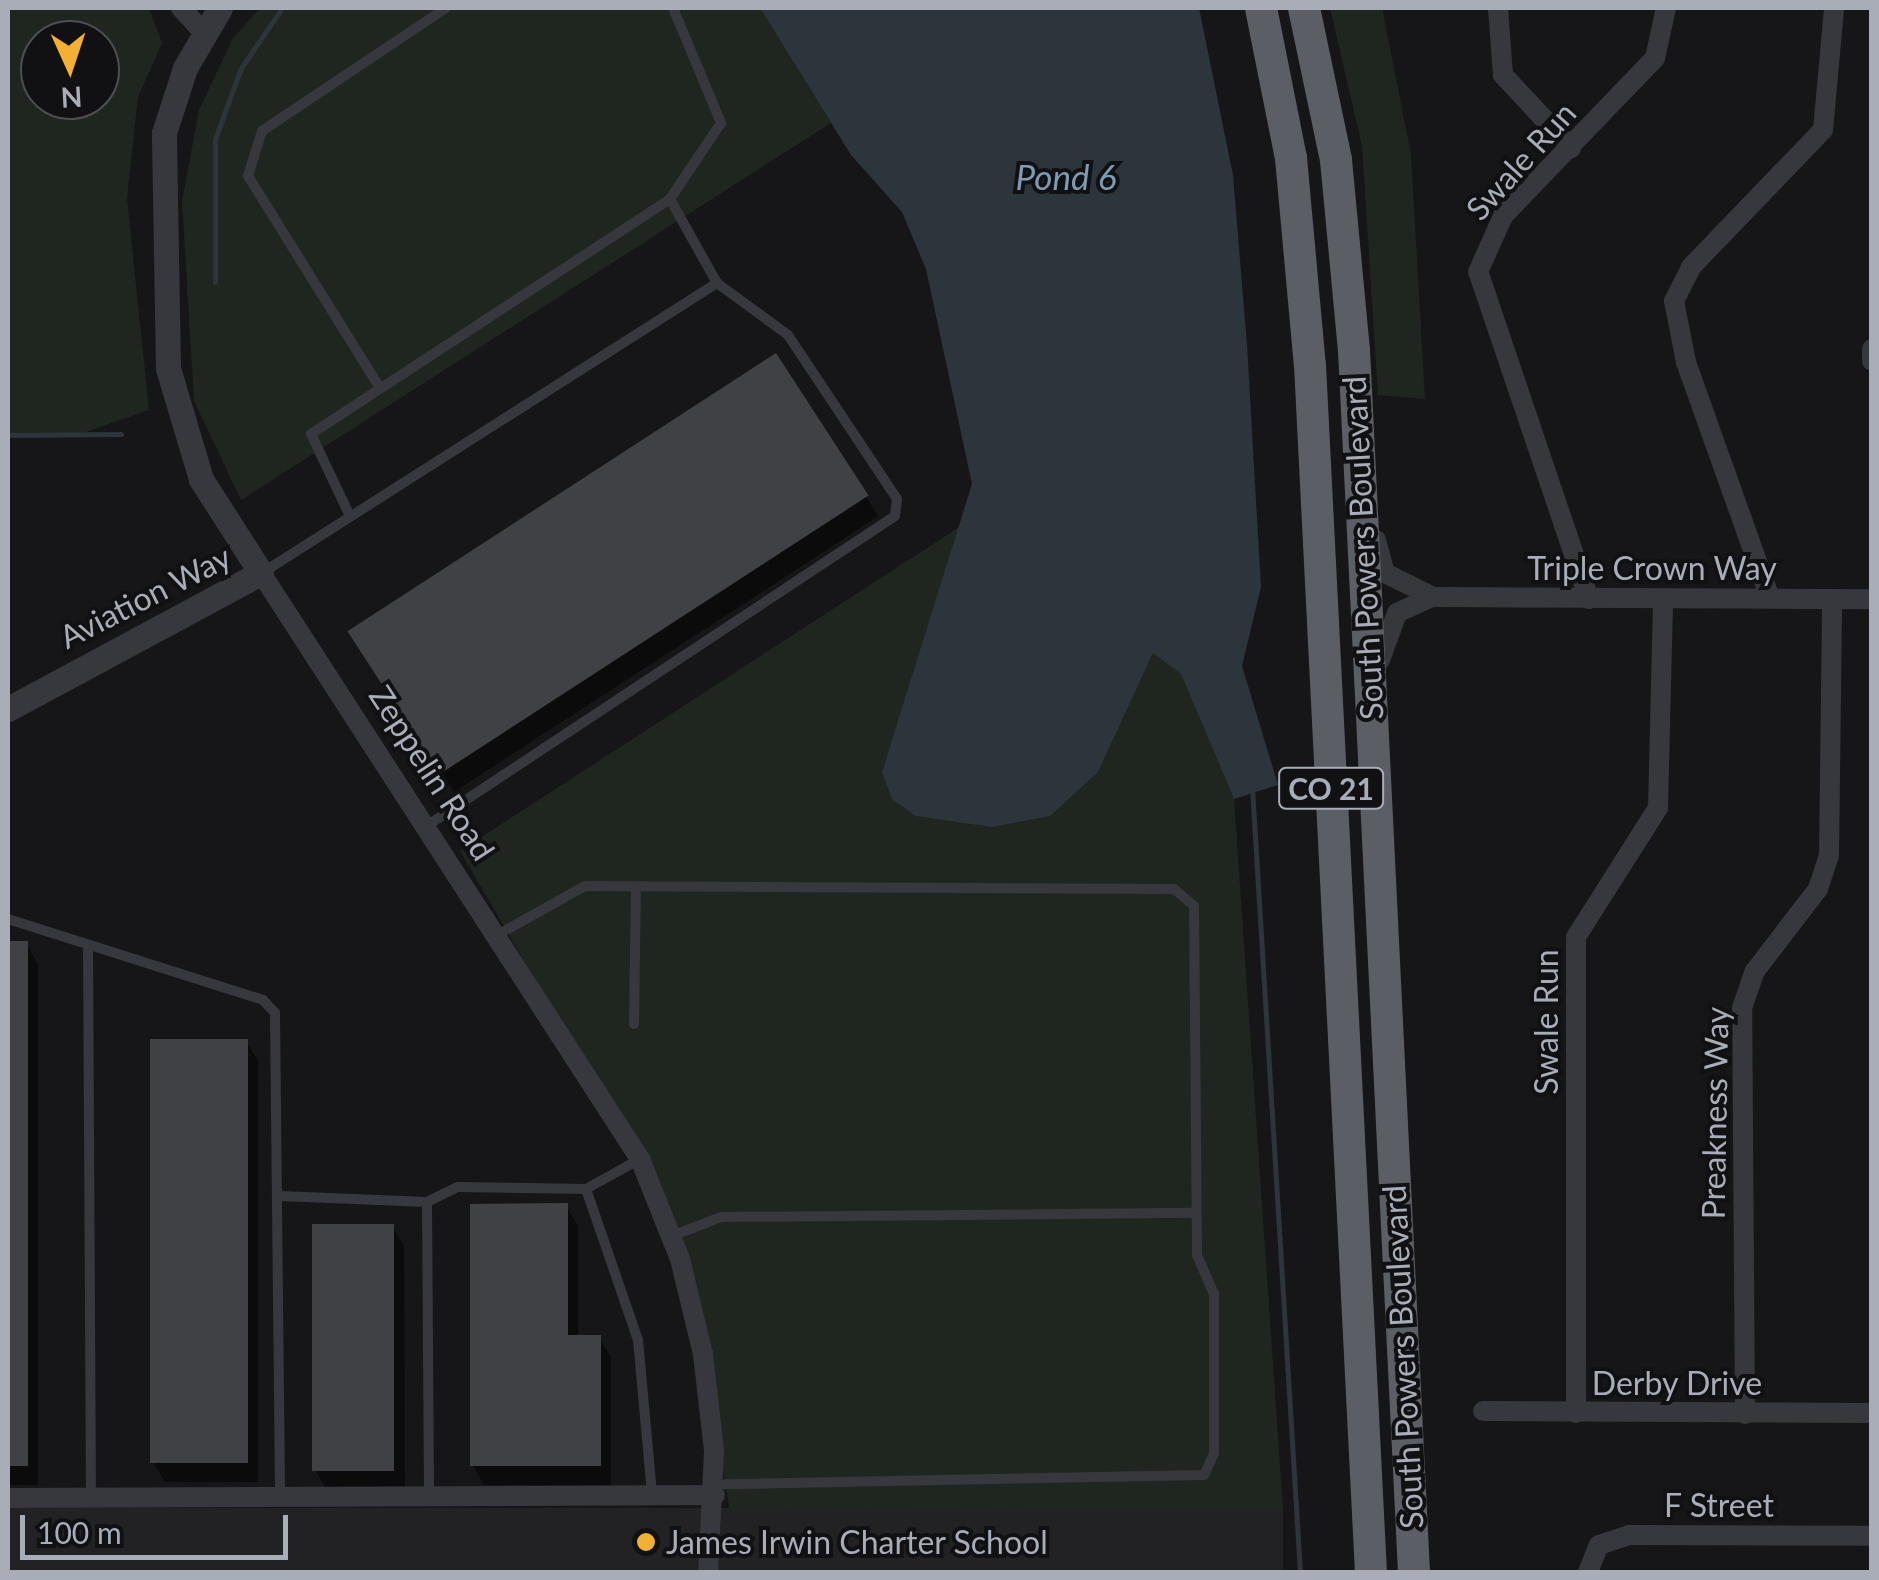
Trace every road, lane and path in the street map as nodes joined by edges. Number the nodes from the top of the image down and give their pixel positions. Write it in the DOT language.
graph roads {
  1 [pos="181,8"];
  2 [pos="220,8"];
  3 [pos="446,8"];
  4 [pos="673,8"];
  5 [pos="1260,8"];
  6 [pos="1304,8"];
  7 [pos="1498,8"];
  8 [pos="1666,8"];
  9 [pos="1834,8"];
  10 [pos="204,34"];
  11 [pos="1570,148"];
  12 [pos="670,199"];
  13 [pos="717,283"];
  14 [pos="1872,349"];
  15 [pos="1872,362"];
  16 [pos="1354,375"];
  17 [pos="380,388"];
  18 [pos="350,516"];
  19 [pos="261,573"];
  20 [pos="1433,597"];
  21 [pos="1770,598"];
  22 [pos="1832,598"];
  23 [pos="1589,599"];
  24 [pos="1663,599"];
  25 [pos="1872,599"];
  26 [pos="8,709"];
  27 [pos="1376,812"];
  28 [pos="428,826"];
  29 [pos="636,887"];
  30 [pos="8,920"];
  31 [pos="499,934"];
  32 [pos="88,945"];
  33 [pos="634,1024"];
  34 [pos="640,1159"];
  35 [pos="586,1189"];
  36 [pos="280,1196"];
  37 [pos="427,1202"];
  38 [pos="1195,1213"];
  39 [pos="672,1236"];
  40 [pos="1483,1411"];
  41 [pos="1576,1412"];
  42 [pos="1872,1413"];
  43 [pos="1745,1414"];
  44 [pos="714,1490"];
  45 [pos="8,1498"];
  46 [pos="92,1498"];
  47 [pos="280,1498"];
  48 [pos="652,1498"];
  49 [pos="429,1499"];
  50 [pos="1872,1536"];
  51 [pos="712,1567"];
  52 [pos="1370,1572"];
  53 [pos="1414,1572"];
  54 [pos="1588,1572"];
  1 -- 10 [label="street"];
  2 -- 10 [label="street, Zeppelin Road"];
  3 -- 17 [label="lane"];
  4 -- 12 [label="lane"];
  5 -- 52 [label="highway, South Powers Boulevard / CO 21"];
  6 -- 16 [label="highway, South Powers Boulevard / CO 21"];
  7 -- 11 [label="street"];
  8 -- 11 [label="street, Swale Run"];
  9 -- 21 [label="street"];
  10 -- 19 [label="street, Zeppelin Road"];
  11 -- 23 [label="street, Swale Run"];
  12 -- 13 [label="lane"];
  12 -- 17 [label="lane"];
  13 -- 18 [label="lane"];
  13 -- 28 [label="lane"];
  14 -- 15 [label="street"];
  16 -- 20 [label="street, Triple Crown Way"];
  16 -- 27 [label="highway, South Powers Boulevard / CO 21"];
  17 -- 18 [label="lane"];
  18 -- 19 [label="lane"];
  19 -- 26 [label="street, Aviation Way"];
  19 -- 28 [label="street, Zeppelin Road"];
  20 -- 23 [label="street, Triple Crown Way"];
  20 -- 27 [label="street"];
  21 -- 22 [label="street, Triple Crown Way"];
  21 -- 24 [label="street, Triple Crown Way"];
  22 -- 25 [label="street, Triple Crown Way"];
  22 -- 43 [label="street, Preakness Way"];
  23 -- 24 [label="street, Triple Crown Way"];
  24 -- 41 [label="street, Swale Run"];
  27 -- 53 [label="highway, South Powers Boulevard / CO 21"];
  28 -- 31 [label="street, Zeppelin Road"];
  29 -- 31 [label="lane"];
  29 -- 33 [label="lane"];
  29 -- 38 [label="lane"];
  30 -- 32 [label="lane"];
  31 -- 34 [label="street, Zeppelin Road"];
  32 -- 36 [label="lane"];
  32 -- 46 [label="lane"];
  34 -- 35 [label="lane"];
  34 -- 39 [label="street, Zeppelin Road"];
  35 -- 37 [label="lane"];
  35 -- 48 [label="lane"];
  36 -- 37 [label="lane"];
  36 -- 47 [label="lane"];
  37 -- 49 [label="lane"];
  38 -- 39 [label="lane"];
  38 -- 44 [label="lane"];
  39 -- 44 [label="street, Zeppelin Road"];
  40 -- 41 [label="street, Derby Drive"];
  41 -- 43 [label="street, Derby Drive"];
  42 -- 43 [label="street, Derby Drive"];
  44 -- 48 [label="street"];
  44 -- 51 [label="street, Zeppelin Road"];
  45 -- 46 [label="street"];
  46 -- 47 [label="street"];
  47 -- 49 [label="street"];
  48 -- 49 [label="street"];
  50 -- 54 [label="street, F Street"];
}
